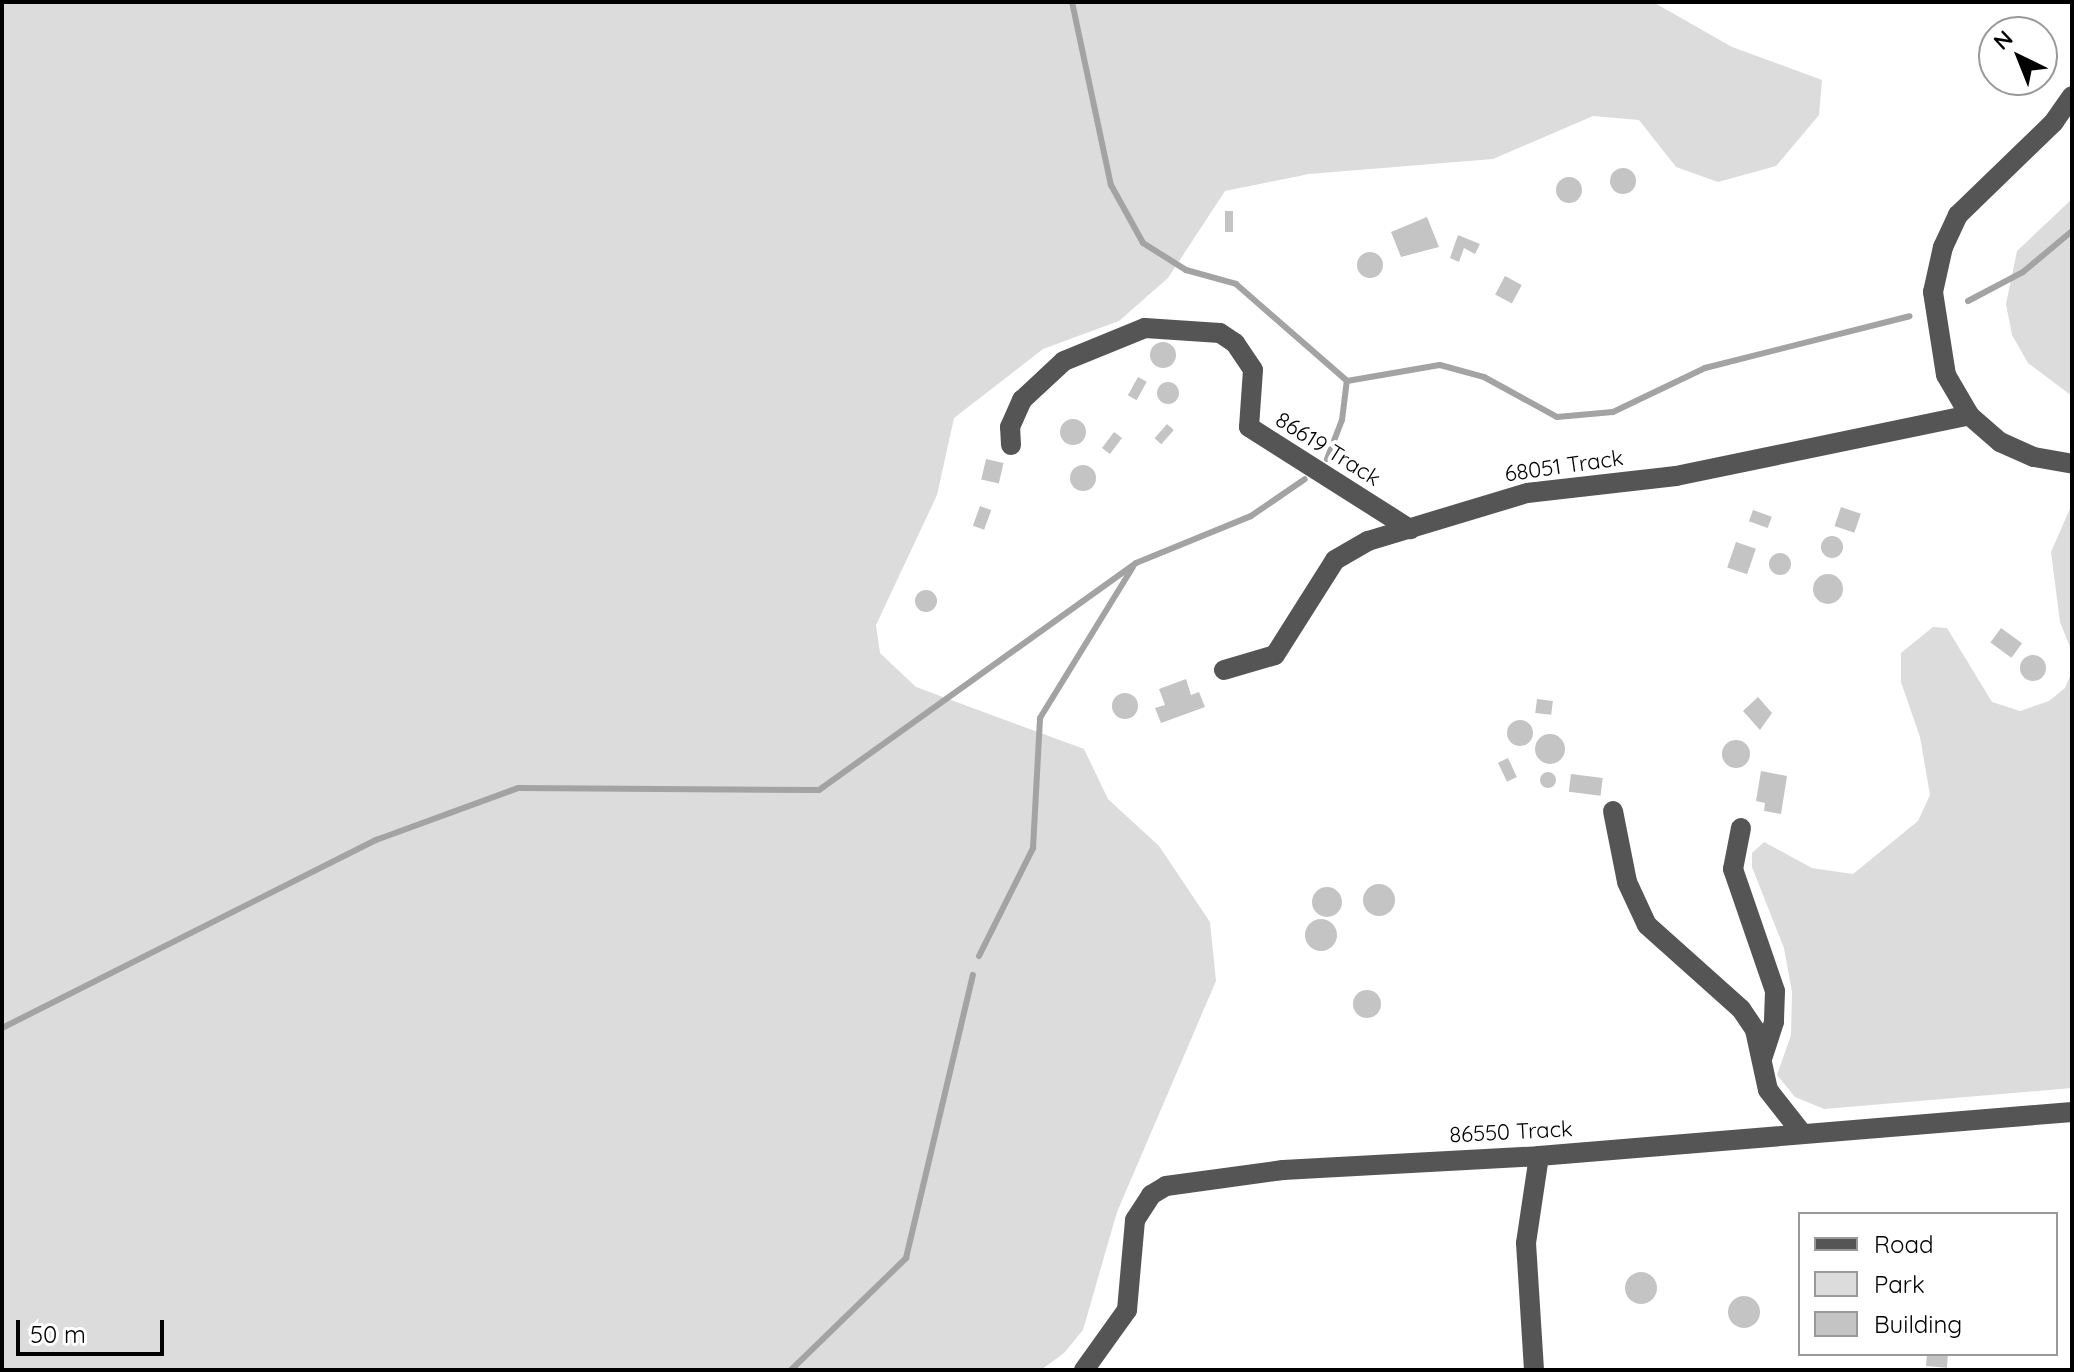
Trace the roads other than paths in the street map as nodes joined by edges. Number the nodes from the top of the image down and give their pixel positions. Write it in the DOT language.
graph roads {
  1 [pos="2072,96"];
  2 [pos="1970,415"];
  3 [pos="1011,445"];
  4 [pos="2072,464"];
  5 [pos="1410,529"];
  6 [pos="1224,670"];
  7 [pos="1613,811"];
  8 [pos="1741,828"];
  9 [pos="1763,1056"];
  10 [pos="2072,1112"];
  11 [pos="1801,1132"];
  12 [pos="1539,1156"];
  13 [pos="1084,1370"];
  14 [pos="1534,1370"];
  1 -- 2 [label="street"];
  2 -- 4 [label="street"];
  2 -- 5 [label="street, 68051 Track"];
  3 -- 5 [label="street, 86619 Track"];
  5 -- 6 [label="street, 68051 Track"];
  7 -- 9 [label="street"];
  8 -- 9 [label="street"];
  9 -- 11 [label="street"];
  10 -- 11 [label="street, 86550 Track"];
  11 -- 12 [label="street, 86550 Track"];
  12 -- 13 [label="street, 86550 Track"];
  12 -- 14 [label="street"];
}
